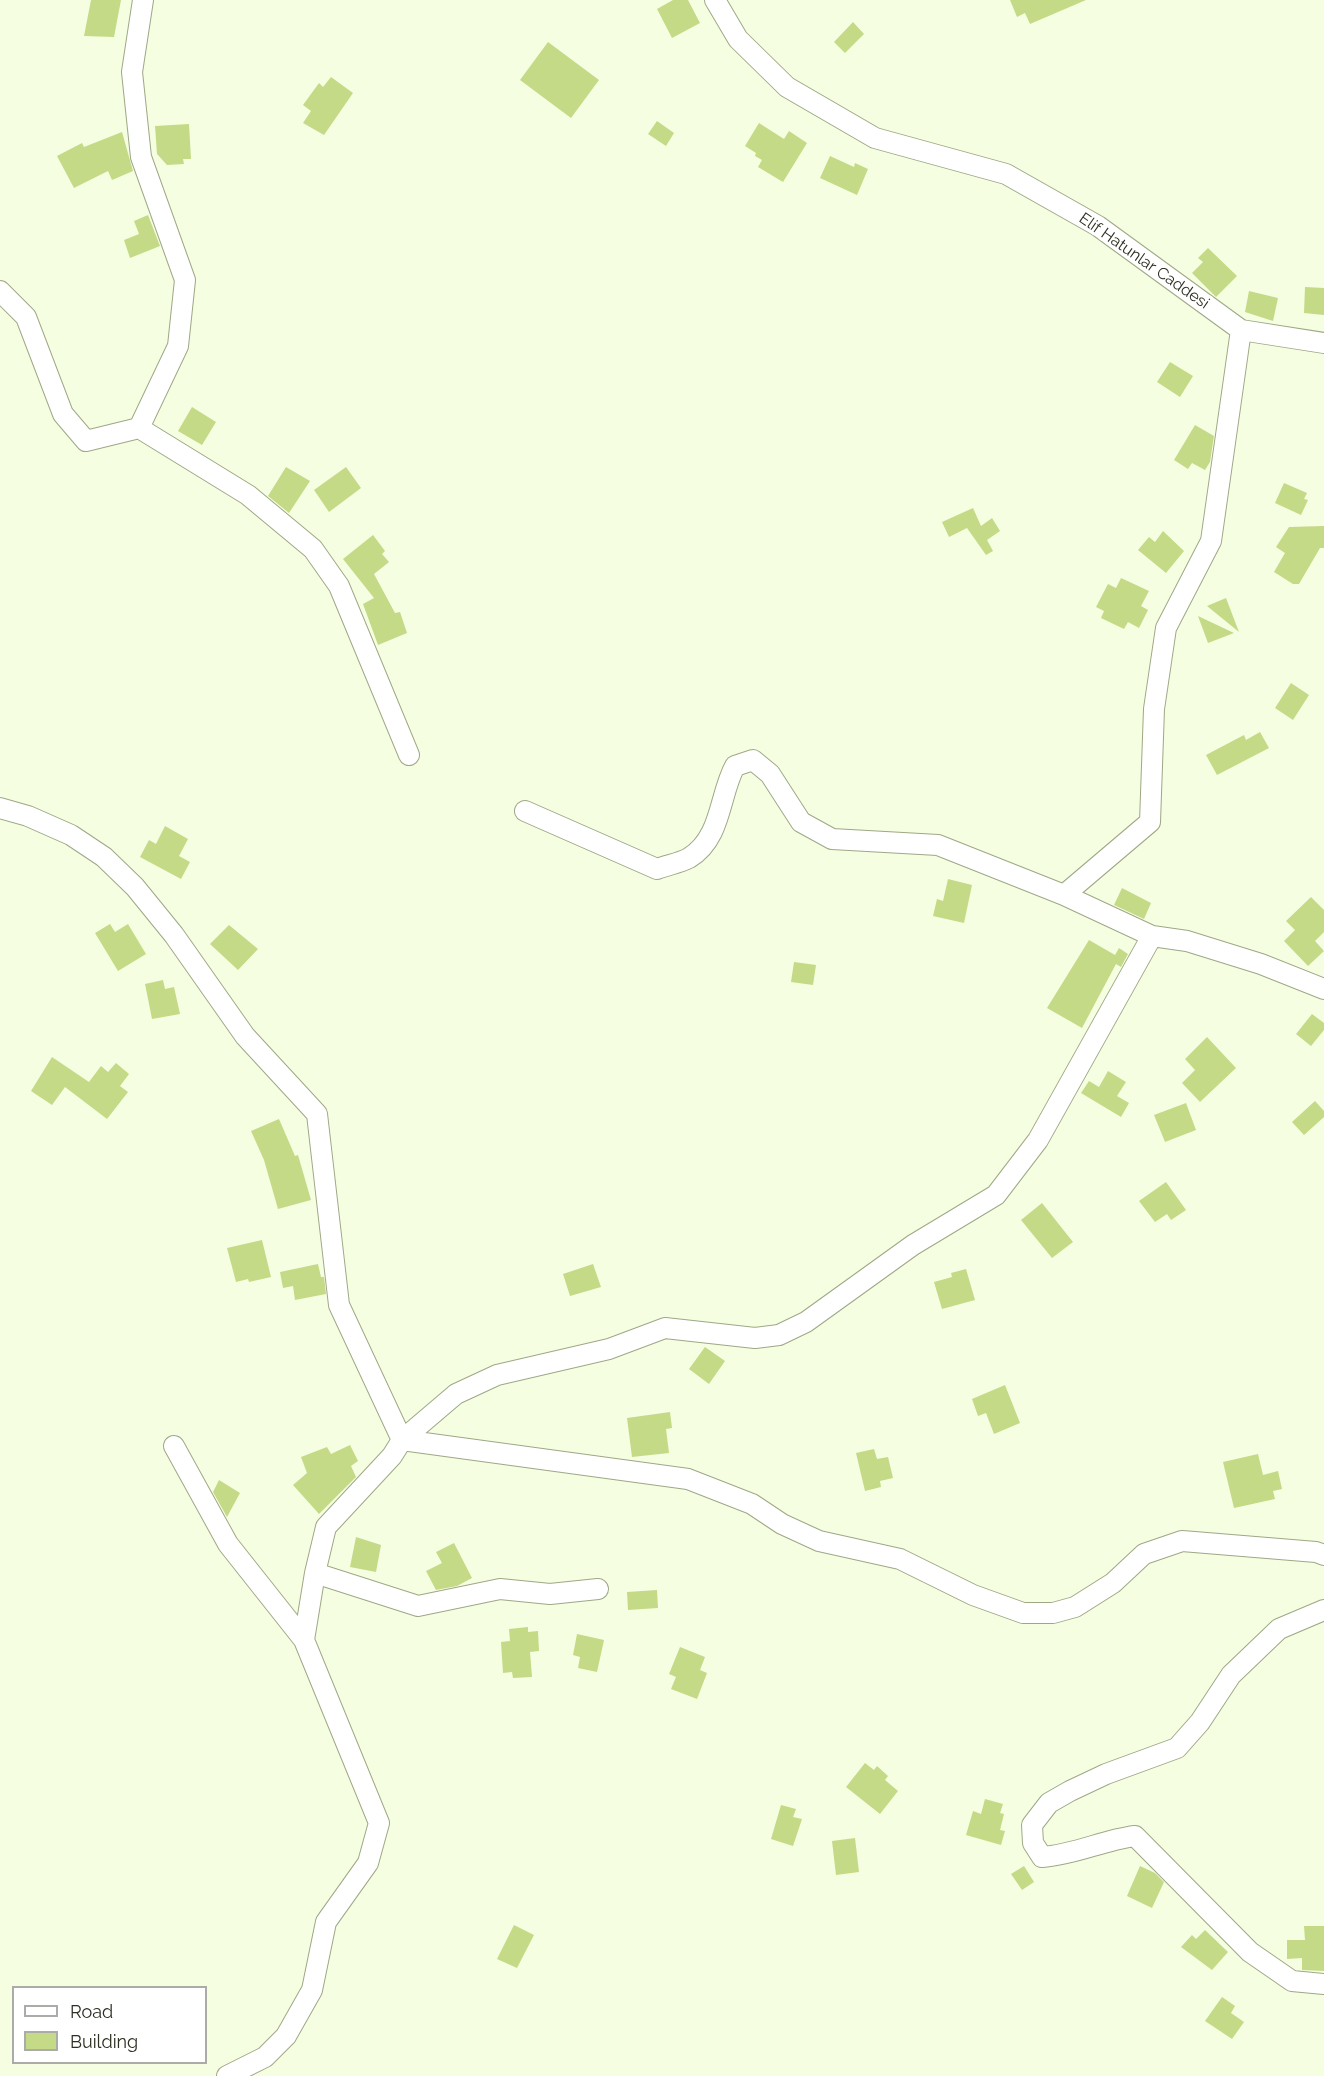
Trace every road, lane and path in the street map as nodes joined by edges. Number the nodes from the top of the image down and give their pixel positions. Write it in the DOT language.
graph roads {
  1 [pos="143,0"];
  2 [pos="715,0"];
  3 [pos="0,291"];
  4 [pos="1241,330"];
  5 [pos="1324,343"];
  6 [pos="139,428"];
  7 [pos="409,755"];
  8 [pos="0,808"];
  9 [pos="525,811"];
  10 [pos="1064,895"];
  11 [pos="1152,936"];
  12 [pos="1324,989"];
  13 [pos="402,1440"];
  14 [pos="174,1446"];
  15 [pos="1324,1555"];
  16 [pos="315,1573"];
  17 [pos="598,1589"];
  18 [pos="1324,1610"];
  19 [pos="304,1640"];
  20 [pos="1324,1984"];
  21 [pos="227,2076"];
  1 -- 6 [label="street"];
  2 -- 4 [label="street, Elif Hatunlar Caddesi"];
  3 -- 6 [label="street"];
  4 -- 5 [label="street"];
  4 -- 10 [label="street"];
  6 -- 7 [label="street"];
  8 -- 13 [label="street"];
  9 -- 10 [label="street"];
  10 -- 11 [label="street"];
  11 -- 12 [label="street"];
  11 -- 13 [label="street"];
  13 -- 15 [label="street"];
  13 -- 16 [label="street"];
  14 -- 19 [label="street"];
  16 -- 17 [label="street"];
  16 -- 19 [label="street"];
  18 -- 20 [label="street"];
  19 -- 21 [label="street"];
}
